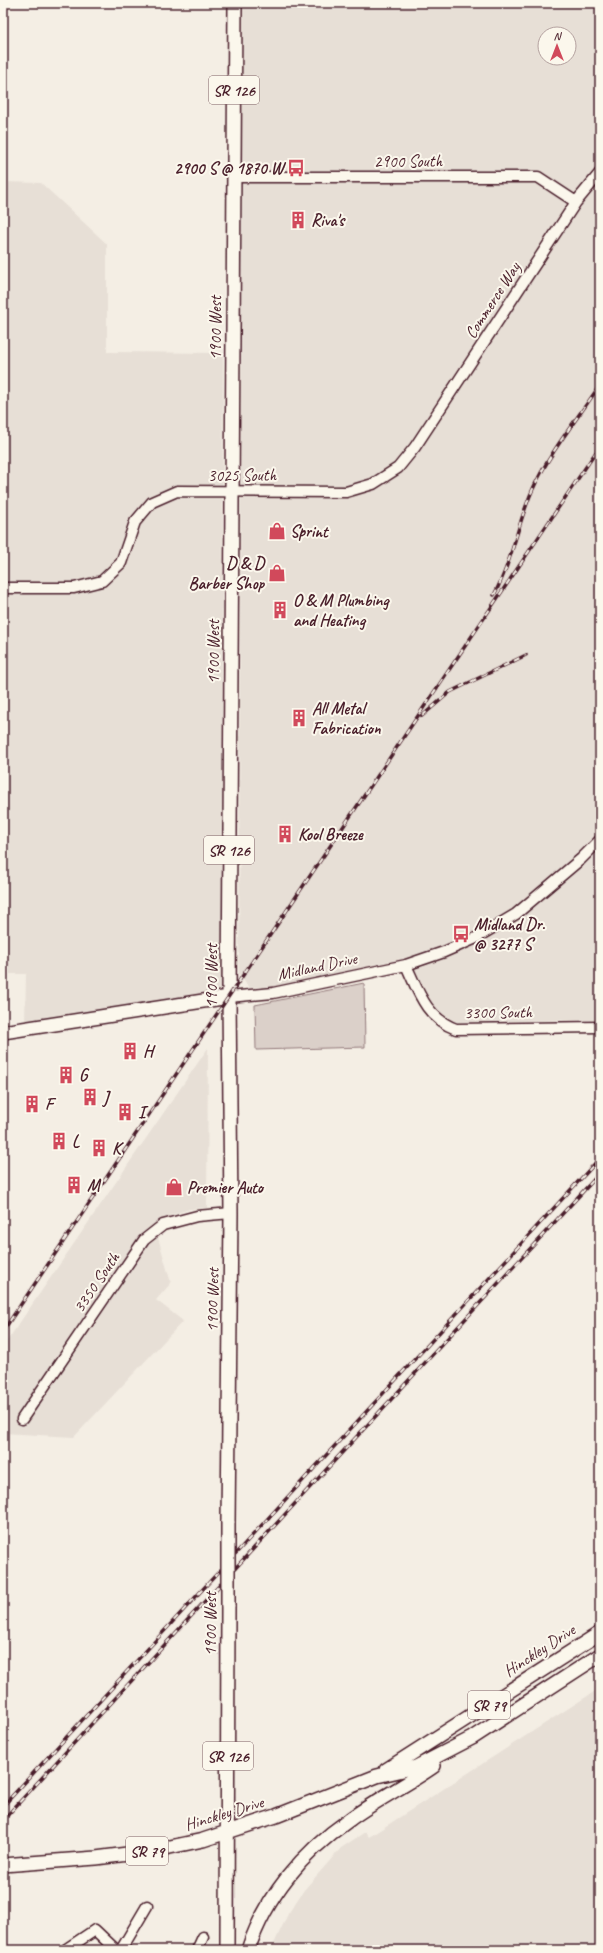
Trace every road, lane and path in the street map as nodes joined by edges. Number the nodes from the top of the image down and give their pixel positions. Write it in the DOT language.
graph roads {
  1 [pos="235,3"];
  2 [pos="600,173"];
  3 [pos="234,177"];
  4 [pos="576,202"];
  5 [pos="415,447"];
  6 [pos="232,491"];
  7 [pos="3,588"];
  8 [pos="600,840"];
  9 [pos="406,965"];
  10 [pos="229,997"];
  11 [pos="600,1027"];
  12 [pos="6,1030"];
  13 [pos="231,1213"];
  14 [pos="22,1419"];
  15 [pos="600,1633"];
  16 [pos="600,1655"];
  17 [pos="472,1738"];
  18 [pos="377,1776"];
  19 [pos="228,1830"];
  20 [pos="7,1865"];
  21 [pos="147,1906"];
  22 [pos="203,1937"];
  23 [pos="65,1950"];
  24 [pos="116,1950"];
  25 [pos="122,1950"];
  26 [pos="197,1950"];
  27 [pos="227,1950"];
  28 [pos="248,1950"];
  1 -- 3 [label="main road, 1900 West / SR 126"];
  2 -- 4 [label="street, Commerce Way"];
  3 -- 4 [label="street, 2900 South"];
  3 -- 6 [label="main road, 1900 West / SR 126"];
  4 -- 5 [label="street, Commerce Way"];
  5 -- 6 [label="street, 3025 South"];
  6 -- 7 [label="street, 3025 South"];
  6 -- 10 [label="main road, 1900 West / SR 126"];
  8 -- 9 [label="street, Midland Drive"];
  9 -- 10 [label="street, Midland Drive"];
  9 -- 11 [label="street, 3300 South"];
  10 -- 12 [label="main road, Midland Drive"];
  10 -- 13 [label="main road, 1900 West / SR 126"];
  13 -- 14 [label="street, 3350 South"];
  13 -- 19 [label="main road, 1900 West / SR 126, bridge"];
  15 -- 18 [label="main road, Hinckley Drive / SR 79"];
  16 -- 17 [label="main road, Hinckley Drive / SR 79"];
  17 -- 18 [label="main road, Hinckley Drive / SR 79"];
  17 -- 28 [label="main road"];
  18 -- 19 [label="main road, Hinckley Drive / SR 79"];
  19 -- 20 [label="main road, Hinckley Drive / SR 79"];
  19 -- 27 [label="main road, 1900 West / SR 126"];
  21 -- 25 [label="street"];
  22 -- 26 [label="street"];
  23 -- 24 [label="street"];
}
